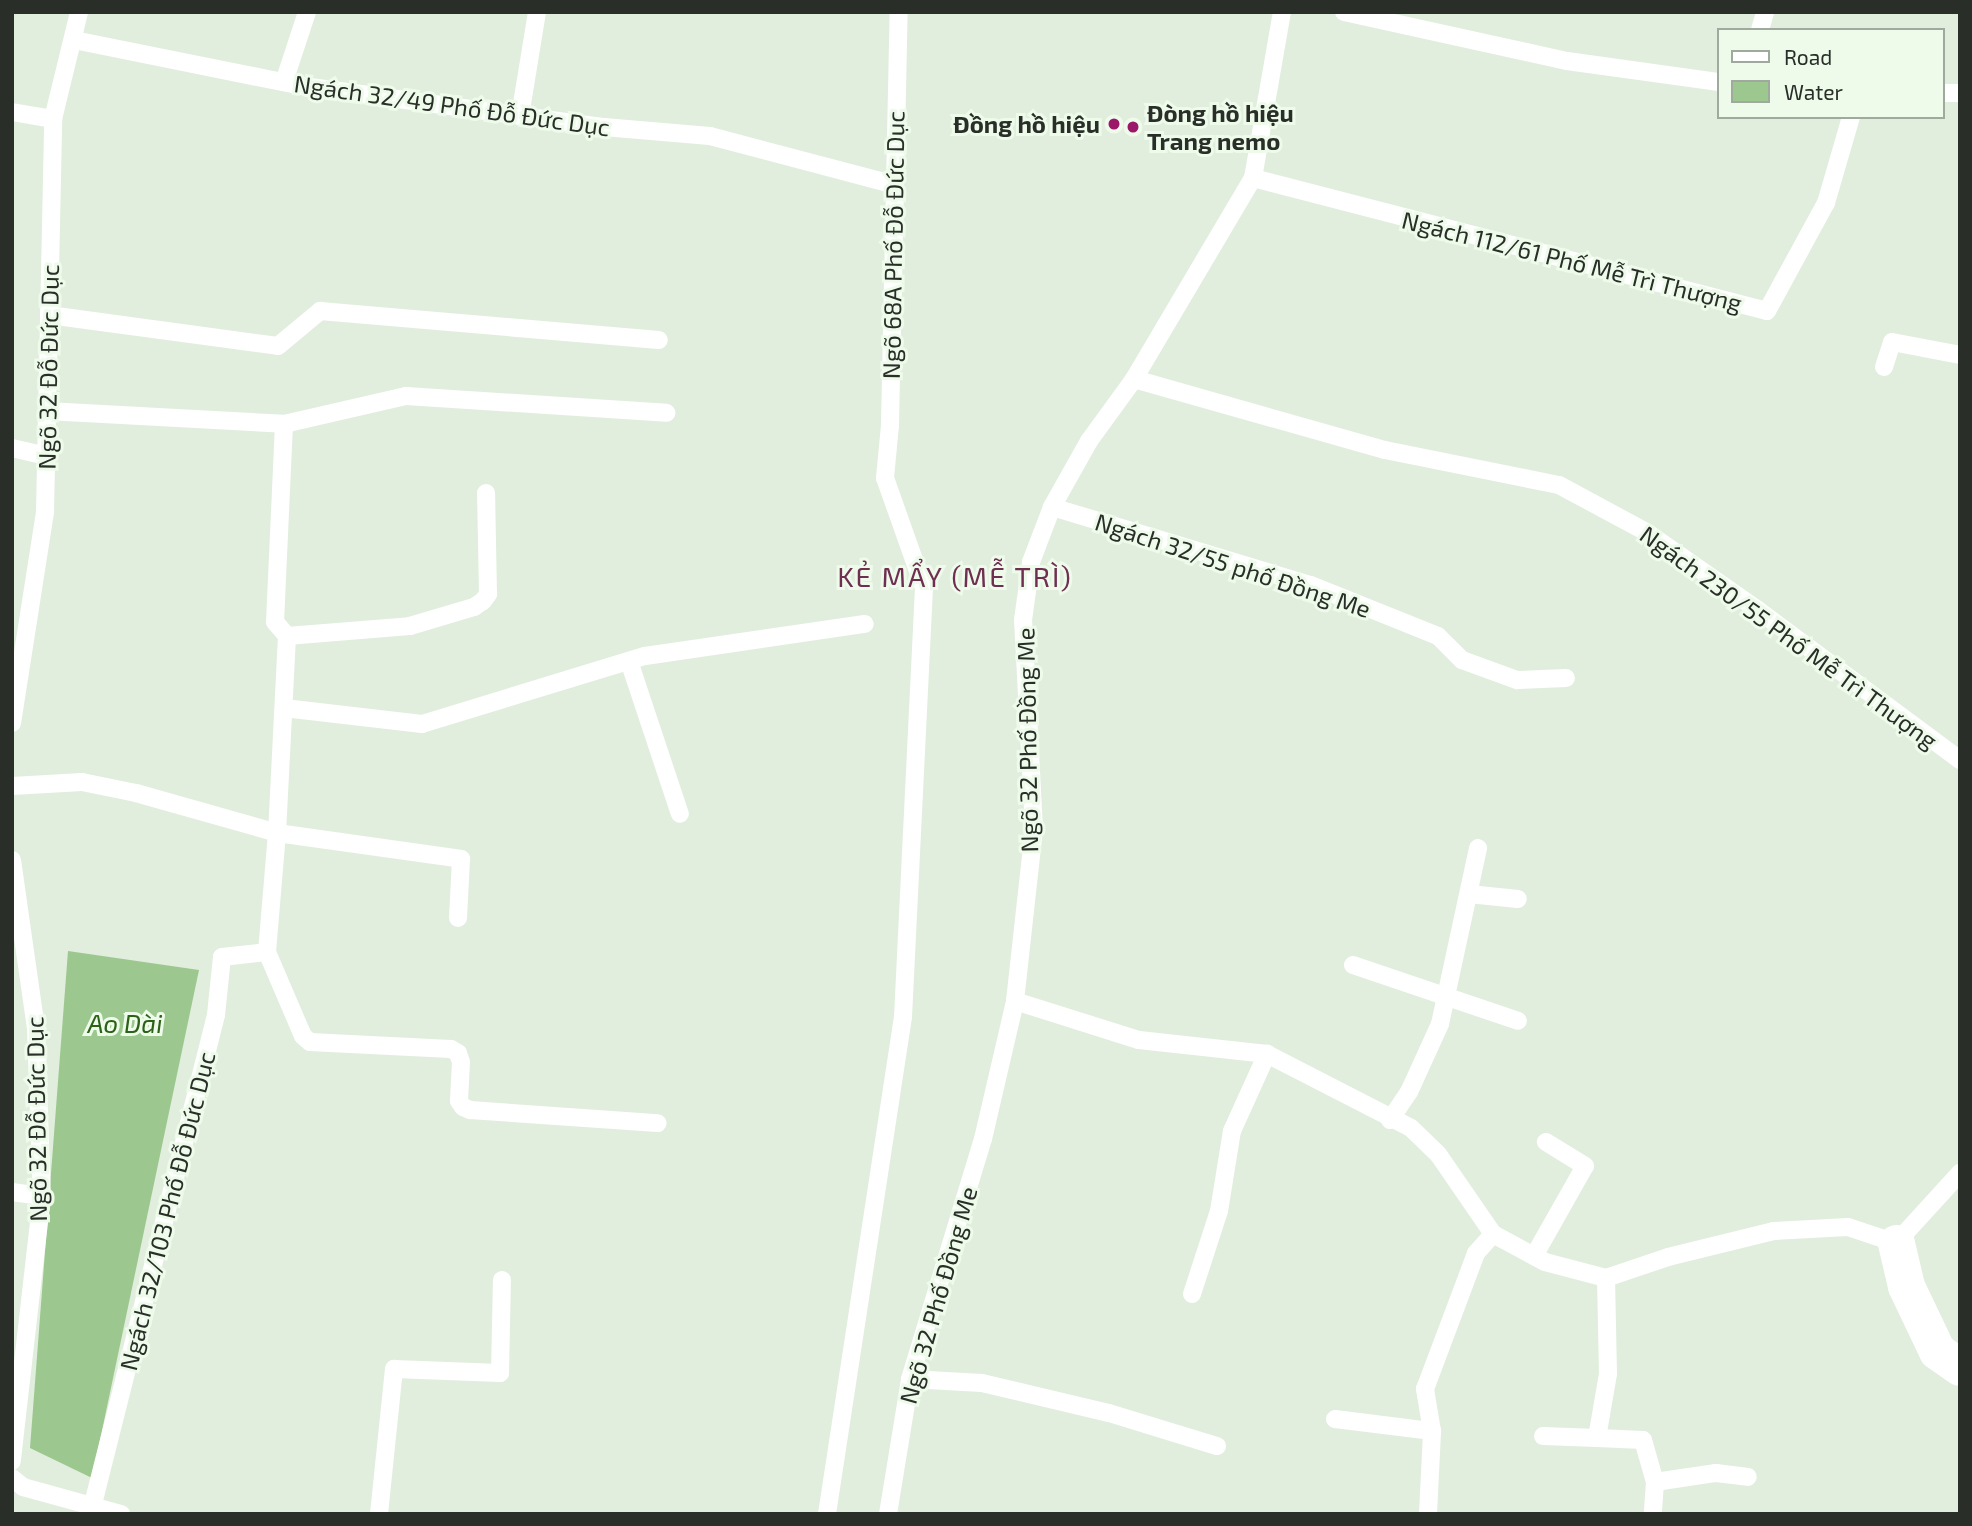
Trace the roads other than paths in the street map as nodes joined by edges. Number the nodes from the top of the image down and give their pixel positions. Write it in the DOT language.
graph roads {
  1 [pos="79,12"];
  2 [pos="307,12"];
  3 [pos="537,12"];
  4 [pos="899,12"];
  5 [pos="1283,12"];
  6 [pos="1344,12"];
  7 [pos="74,40"];
  8 [pos="284,82"];
  9 [pos="1716,82"];
  10 [pos="12,112"];
  11 [pos="520,116"];
  12 [pos="53,119"];
  13 [pos="1850,119"];
  14 [pos="1253,178"];
  15 [pos="892,184"];
  16 [pos="49,315"];
  17 [pos="659,340"];
  18 [pos="1960,355"];
  19 [pos="1884,367"];
  20 [pos="1134,379"];
  21 [pos="47,411"];
  22 [pos="666,413"];
  23 [pos="284,424"];
  24 [pos="12,448"];
  25 [pos="46,456"];
  26 [pos="486,493"];
  27 [pos="1052,507"];
  28 [pos="864,624"];
  29 [pos="287,636"];
  30 [pos="629,661"];
  31 [pos="1566,678"];
  32 [pos="284,708"];
  33 [pos="12,723"];
  34 [pos="1960,760"];
  35 [pos="12,786"];
  36 [pos="680,814"];
  37 [pos="277,833"];
  38 [pos="1478,848"];
  39 [pos="12,860"];
  40 [pos="1469,894"];
  41 [pos="1518,899"];
  42 [pos="458,918"];
  43 [pos="18,927"];
  44 [pos="267,952"];
  45 [pos="1353,965"];
  46 [pos="1446,997"];
  47 [pos="1015,1001"];
  48 [pos="1518,1021"];
  49 [pos="1267,1054"];
  50 [pos="1390,1119"];
  51 [pos="657,1123"];
  52 [pos="1546,1142"];
  53 [pos="1960,1173"];
  54 [pos="12,1192"];
  55 [pos="42,1196"];
  56 [pos="1493,1234"];
  57 [pos="1896,1244"];
  58 [pos="1534,1256"];
  59 [pos="1606,1278"];
  60 [pos="502,1280"];
  61 [pos="1192,1294"];
  62 [pos="1960,1367"];
  63 [pos="910,1379"];
  64 [pos="1335,1419"];
  65 [pos="1432,1431"];
  66 [pos="1543,1436"];
  67 [pos="14,1438"];
  68 [pos="1597,1438"];
  69 [pos="1217,1446"];
  70 [pos="12,1461"];
  71 [pos="1748,1477"];
  72 [pos="12,1478"];
  73 [pos="1655,1482"];
  74 [pos="92,1507"];
  75 [pos="121,1514"];
  76 [pos="379,1514"];
  77 [pos="827,1514"];
  78 [pos="888,1514"];
  79 [pos="1428,1514"];
  80 [pos="1653,1514"];
  1 -- 7 [label="lane, Ngõ 32 Đỗ Đức Dục"];
  2 -- 8 [label="lane"];
  3 -- 11 [label="lane"];
  4 -- 15 [label="lane, Ngõ 68A Phố Đỗ Đức Dục"];
  5 -- 14 [label="lane, Ngõ 32 Phố Đồng Me"];
  6 -- 9 [label="lane"];
  7 -- 8 [label="lane, Ngách 32/49 Phố Đỗ Đức Dục"];
  7 -- 12 [label="lane, Ngõ 32 Đỗ Đức Dục"];
  8 -- 11 [label="lane, Ngách 32/49 Phố Đỗ Đức Dục"];
  10 -- 12 [label="lane"];
  11 -- 15 [label="lane, Ngách 32/49 Phố Đỗ Đức Dục"];
  12 -- 16 [label="lane, Ngõ 32 Đỗ Đức Dục"];
  13 -- 14 [label="lane, Ngách 112/61 Phố Mễ Trì Thượng"];
  14 -- 20 [label="lane, Ngõ 32 Phố Đồng Me"];
  15 -- 77 [label="lane, Ngõ 68A Phố Đỗ Đức Dục"];
  16 -- 17 [label="lane"];
  16 -- 21 [label="lane, Ngõ 32 Đỗ Đức Dục"];
  18 -- 19 [label="lane"];
  20 -- 27 [label="lane, Ngõ 32 Phố Đồng Me"];
  20 -- 34 [label="lane, Ngách 230/55 Phố Mễ Trì Thượng"];
  21 -- 23 [label="lane"];
  21 -- 25 [label="lane, Ngõ 32 Đỗ Đức Dục"];
  22 -- 23 [label="lane"];
  23 -- 29 [label="lane"];
  24 -- 25 [label="lane"];
  25 -- 33 [label="lane, Ngõ 32 Đỗ Đức Dục"];
  26 -- 29 [label="lane"];
  27 -- 31 [label="lane, Ngách 32/55 phố Đồng Me"];
  27 -- 47 [label="lane, Ngõ 32 Phố Đồng Me"];
  28 -- 30 [label="lane"];
  29 -- 32 [label="lane"];
  30 -- 32 [label="lane"];
  30 -- 36 [label="lane"];
  32 -- 37 [label="lane"];
  35 -- 37 [label="lane"];
  37 -- 42 [label="lane"];
  37 -- 44 [label="lane"];
  38 -- 40 [label="lane"];
  39 -- 43 [label="lane, Ngõ 32 Đỗ Đức Dục"];
  40 -- 41 [label="lane"];
  40 -- 46 [label="lane"];
  43 -- 55 [label="lane, Ngõ 32 Đỗ Đức Dục"];
  44 -- 51 [label="lane"];
  44 -- 74 [label="lane, Ngách 32/103 Phố Đỗ Đức Dục"];
  45 -- 46 [label="lane"];
  46 -- 48 [label="lane"];
  46 -- 50 [label="lane"];
  47 -- 49 [label="lane"];
  47 -- 63 [label="lane, Ngõ 32 Phố Đồng Me"];
  49 -- 50 [label="lane"];
  49 -- 61 [label="lane"];
  50 -- 56 [label="lane"];
  52 -- 58 [label="lane"];
  53 -- 57 [label="lane"];
  54 -- 55 [label="lane"];
  55 -- 67 [label="lane, Ngõ 32 Đỗ Đức Dục"];
  56 -- 58 [label="lane"];
  56 -- 65 [label="lane"];
  57 -- 59 [label="lane"];
  57 -- 62 [label="street"];
  58 -- 59 [label="lane"];
  59 -- 68 [label="lane"];
  60 -- 76 [label="lane"];
  63 -- 69 [label="lane"];
  63 -- 78 [label="lane, Ngõ 32 Phố Đồng Me"];
  64 -- 65 [label="lane"];
  65 -- 79 [label="lane"];
  66 -- 68 [label="lane"];
  67 -- 70 [label="lane, Ngõ 32 Đỗ Đức Dục"];
  68 -- 73 [label="lane"];
  71 -- 73 [label="lane"];
  72 -- 74 [label="lane"];
  73 -- 80 [label="lane"];
  74 -- 75 [label="lane"];
}
